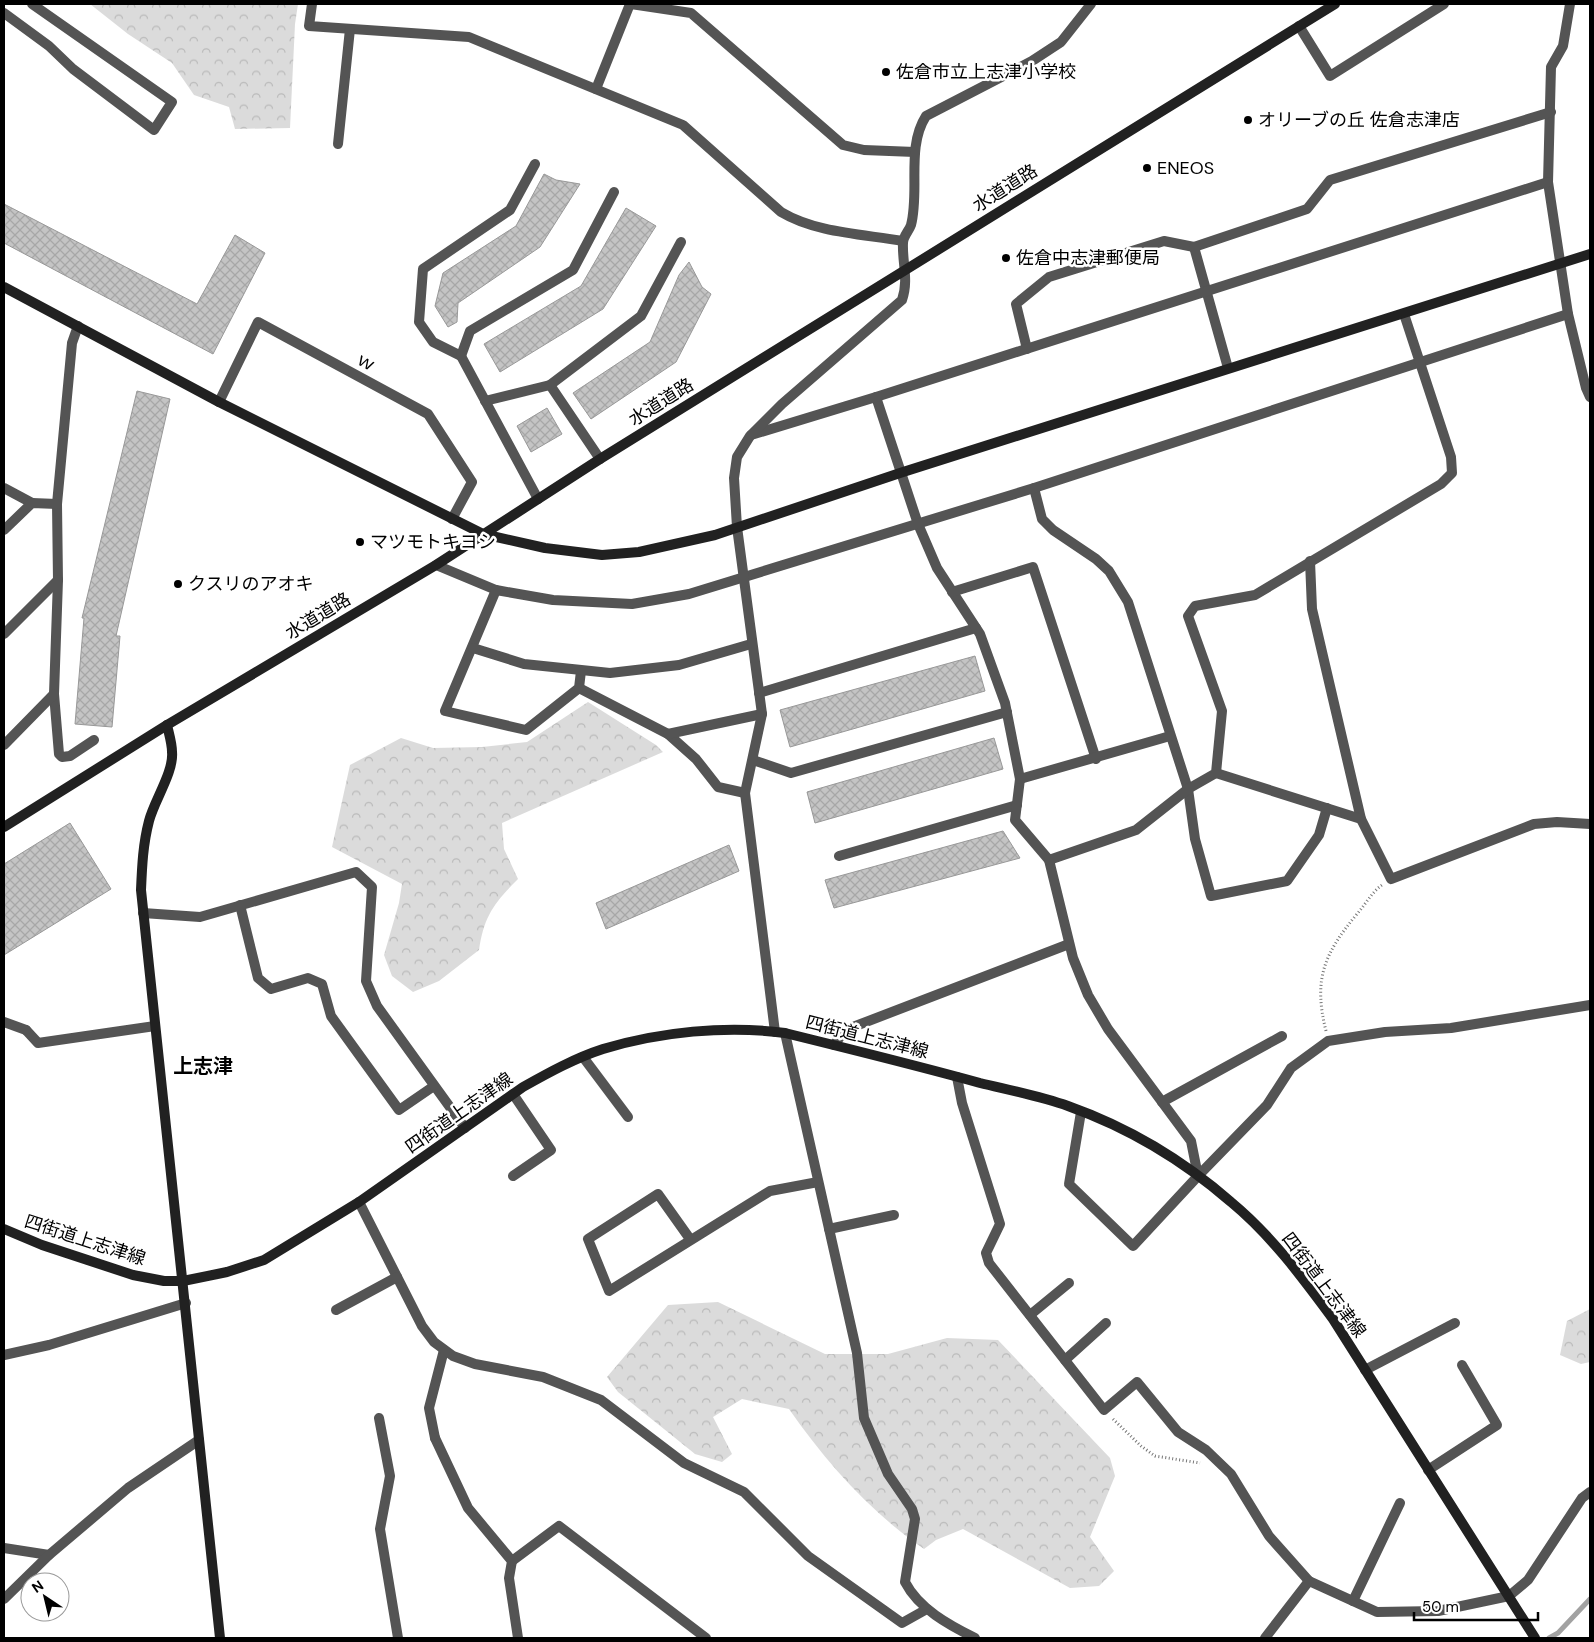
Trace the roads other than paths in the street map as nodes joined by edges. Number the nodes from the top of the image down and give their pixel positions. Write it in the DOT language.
graph roads {
  1 [pos="32,4"];
  2 [pos="312,4"];
  3 [pos="631,4"];
  4 [pos="1091,4"];
  5 [pos="1335,4"];
  6 [pos="1444,4"];
  7 [pos="1570,4"];
  8 [pos="4,13"];
  9 [pos="1298,26"];
  10 [pos="350,29"];
  11 [pos="596,89"];
  12 [pos="1551,112"];
  13 [pos="338,144"];
  14 [pos="915,152"];
  15 [pos="535,164"];
  16 [pos="1548,182"];
  17 [pos="614,192"];
  18 [pos="903,241"];
  19 [pos="681,242"];
  20 [pos="1194,247"];
  21 [pos="1590,254"];
  22 [pos="1559,264"];
  23 [pos="906,269"];
  24 [pos="4,287"];
  25 [pos="1206,291"];
  26 [pos="1404,314"];
  27 [pos="1568,314"];
  28 [pos="78,326"];
  29 [pos="1027,349"];
  30 [pos="461,356"];
  31 [pos="1420,363"];
  32 [pos="1228,368"];
  33 [pos="550,385"];
  34 [pos="876,397"];
  35 [pos="1590,397"];
  36 [pos="485,401"];
  37 [pos="219,402"];
  38 [pos="750,436"];
  39 [pos="600,459"];
  40 [pos="900,473"];
  41 [pos="4,488"];
  42 [pos="1034,488"];
  43 [pos="538,499"];
  44 [pos="32,503"];
  45 [pos="57,504"];
  46 [pos="452,519"];
  47 [pos="918,524"];
  48 [pos="736,527"];
  49 [pos="4,530"];
  50 [pos="483,534"];
  51 [pos="1310,561"];
  52 [pos="436,565"];
  53 [pos="744,578"];
  54 [pos="58,580"];
  55 [pos="496,590"];
  56 [pos="952,592"];
  57 [pos="976,628"];
  58 [pos="4,634"];
  59 [pos="752,644"];
  60 [pos="473,648"];
  61 [pos="582,671"];
  62 [pos="579,688"];
  63 [pos="759,693"];
  64 [pos="54,694"];
  65 [pos="1006,712"];
  66 [pos="762,714"];
  67 [pos="167,726"];
  68 [pos="668,734"];
  69 [pos="1170,736"];
  70 [pos="94,740"];
  71 [pos="4,745"];
  72 [pos="1096,759"];
  73 [pos="753,760"];
  74 [pos="1216,772"];
  75 [pos="1020,779"];
  76 [pos="1188,789"];
  77 [pos="745,793"];
  78 [pos="1017,805"];
  79 [pos="1328,808"];
  80 [pos="1361,818"];
  81 [pos="1590,824"];
  82 [pos="4,827"];
  83 [pos="839,856"];
  84 [pos="1049,860"];
  85 [pos="240,905"];
  86 [pos="143,913"];
  87 [pos="1069,944"];
  88 [pos="1590,1005"];
  89 [pos="4,1022"];
  90 [pos="155,1026"];
  91 [pos="780,1033"];
  92 [pos="1282,1036"];
  93 [pos="834,1045"];
  94 [pos="583,1057"];
  95 [pos="957,1076"];
  96 [pos="434,1086"];
  97 [pos="513,1094"];
  98 [pos="1162,1102"];
  99 [pos="1081,1112"];
  100 [pos="628,1117"];
  101 [pos="465,1128"];
  102 [pos="513,1176"];
  103 [pos="1198,1176"];
  104 [pos="818,1182"];
  105 [pos="359,1202"];
  106 [pos="894,1215"];
  107 [pos="4,1229"];
  108 [pos="829,1229"];
  109 [pos="690,1239"];
  110 [pos="397,1277"];
  111 [pos="183,1281"];
  112 [pos="1069,1283"];
  113 [pos="186,1303"];
  114 [pos="336,1310"];
  115 [pos="1030,1315"];
  116 [pos="1455,1322"];
  117 [pos="1106,1323"];
  118 [pos="444,1350"];
  119 [pos="4,1355"];
  120 [pos="1065,1360"];
  121 [pos="1462,1365"];
  122 [pos="1365,1370"];
  123 [pos="379,1418"];
  124 [pos="199,1440"];
  125 [pos="1428,1470"];
  126 [pos="1590,1492"];
  127 [pos="1400,1503"];
  128 [pos="4,1548"];
  129 [pos="49,1555"];
  130 [pos="512,1561"];
  131 [pos="1308,1581"];
  132 [pos="1509,1596"];
  133 [pos="4,1599"];
  134 [pos="1353,1601"];
  135 [pos="927,1610"];
  136 [pos="961,1635"];
  137 [pos="220,1638"];
  138 [pos="398,1638"];
  139 [pos="518,1638"];
  140 [pos="706,1638"];
  141 [pos="976,1638"];
  142 [pos="1265,1638"];
  143 [pos="1535,1638"];
  1 -- 8 [label="street"];
  2 -- 10 [label="street"];
  3 -- 11 [label="street"];
  3 -- 14 [label="street"];
  4 -- 14 [label="street"];
  5 -- 9 [label="street, 水道道路"];
  6 -- 9 [label="street"];
  7 -- 12 [label="street"];
  9 -- 23 [label="street, 水道道路"];
  10 -- 11 [label="street"];
  10 -- 13 [label="street"];
  11 -- 18 [label="street"];
  12 -- 16 [label="street"];
  12 -- 20 [label="street"];
  14 -- 18 [label="street"];
  15 -- 30 [label="street"];
  16 -- 22 [label="street"];
  16 -- 25 [label="street"];
  17 -- 30 [label="street"];
  18 -- 23 [label="street"];
  19 -- 33 [label="street"];
  20 -- 25 [label="street"];
  20 -- 29 [label="street"];
  21 -- 22 [label="street"];
  22 -- 26 [label="street"];
  22 -- 27 [label="street"];
  23 -- 38 [label="street"];
  23 -- 39 [label="street, 水道道路"];
  24 -- 28 [label="street"];
  25 -- 29 [label="street"];
  25 -- 32 [label="street"];
  26 -- 31 [label="street"];
  26 -- 32 [label="street"];
  27 -- 31 [label="street"];
  27 -- 35 [label="street"];
  28 -- 37 [label="street"];
  28 -- 45 [label="street"];
  29 -- 34 [label="street"];
  30 -- 36 [label="street"];
  31 -- 42 [label="street"];
  31 -- 51 [label="street"];
  32 -- 40 [label="street"];
  33 -- 36 [label="street"];
  33 -- 39 [label="street"];
  34 -- 38 [label="street"];
  34 -- 40 [label="street"];
  36 -- 43 [label="street"];
  37 -- 46 [label="street"];
  37 -- 46 [label="street, ｗ"];
  38 -- 48 [label="street"];
  39 -- 43 [label="street, 水道道路"];
  40 -- 47 [label="street"];
  40 -- 48 [label="street"];
  41 -- 44 [label="street"];
  42 -- 47 [label="street"];
  42 -- 69 [label="street"];
  43 -- 50 [label="street, 水道道路"];
  44 -- 45 [label="street"];
  44 -- 49 [label="street"];
  45 -- 54 [label="street"];
  46 -- 50 [label="street"];
  47 -- 53 [label="street"];
  47 -- 56 [label="street"];
  48 -- 50 [label="street"];
  48 -- 53 [label="street"];
  50 -- 52 [label="street, 水道道路"];
  51 -- 74 [label="street"];
  51 -- 80 [label="street"];
  52 -- 55 [label="street"];
  52 -- 67 [label="street, 水道道路"];
  53 -- 55 [label="street"];
  53 -- 59 [label="street"];
  54 -- 58 [label="street"];
  54 -- 64 [label="street"];
  55 -- 60 [label="street"];
  56 -- 57 [label="street"];
  56 -- 72 [label="street"];
  57 -- 63 [label="street"];
  57 -- 65 [label="street"];
  59 -- 61 [label="street"];
  59 -- 63 [label="street"];
  60 -- 61 [label="street"];
  60 -- 62 [label="street"];
  61 -- 62 [label="street"];
  62 -- 68 [label="street"];
  63 -- 66 [label="street"];
  64 -- 70 [label="street"];
  64 -- 71 [label="street"];
  65 -- 73 [label="street"];
  65 -- 75 [label="street"];
  66 -- 68 [label="street"];
  66 -- 73 [label="street"];
  67 -- 82 [label="street, 水道道路"];
  67 -- 86 [label="street"];
  68 -- 77 [label="street"];
  69 -- 72 [label="street"];
  69 -- 76 [label="street"];
  72 -- 75 [label="street"];
  73 -- 77 [label="street"];
  74 -- 76 [label="street"];
  74 -- 79 [label="street"];
  75 -- 78 [label="street"];
  76 -- 79 [label="street"];
  76 -- 84 [label="street"];
  77 -- 91 [label="street"];
  78 -- 83 [label="street"];
  78 -- 84 [label="street"];
  79 -- 80 [label="street"];
  80 -- 81 [label="street"];
  84 -- 87 [label="street"];
  85 -- 86 [label="street"];
  85 -- 96 [label="street"];
  85 -- 96 [label="street"];
  86 -- 90 [label="street"];
  87 -- 93 [label="street"];
  87 -- 98 [label="street"];
  88 -- 103 [label="street"];
  89 -- 90 [label="street"];
  90 -- 111 [label="street"];
  91 -- 93 [label="street, 四街道上志津線"];
  91 -- 94 [label="street, 四街道上志津線"];
  91 -- 104 [label="street"];
  92 -- 98 [label="street"];
  93 -- 95 [label="street, 四街道上志津線"];
  94 -- 97 [label="street, 四街道上志津線"];
  94 -- 100 [label="street"];
  95 -- 99 [label="street, 四街道上志津線"];
  95 -- 115 [label="street"];
  96 -- 101 [label="street"];
  97 -- 101 [label="street, 四街道上志津線"];
  97 -- 102 [label="street"];
  98 -- 103 [label="street"];
  99 -- 103 [label="street, 四街道上志津線"];
  99 -- 103 [label="street"];
  101 -- 105 [label="street, 四街道上志津線"];
  103 -- 122 [label="street, 四街道上志津線"];
  104 -- 108 [label="street"];
  104 -- 109 [label="street"];
  105 -- 110 [label="street"];
  105 -- 111 [label="street, 四街道上志津線"];
  106 -- 108 [label="street"];
  107 -- 111 [label="street, 四街道上志津線"];
  108 -- 135 [label="street"];
  109 -- 109 [label="street"];
  110 -- 114 [label="street"];
  110 -- 118 [label="street"];
  111 -- 113 [label="street"];
  112 -- 115 [label="street"];
  113 -- 119 [label="street"];
  113 -- 124 [label="street"];
  115 -- 120 [label="street"];
  116 -- 122 [label="street"];
  117 -- 120 [label="street"];
  118 -- 130 [label="street"];
  118 -- 135 [label="street"];
  120 -- 131 [label="street"];
  121 -- 125 [label="street"];
  122 -- 125 [label="street, 四街道上志津線"];
  123 -- 138 [label="street"];
  124 -- 129 [label="street"];
  124 -- 137 [label="street"];
  125 -- 132 [label="street, 四街道上志津線"];
  126 -- 132 [label="street"];
  127 -- 134 [label="street"];
  128 -- 129 [label="street"];
  129 -- 133 [label="street"];
  130 -- 139 [label="street"];
  130 -- 140 [label="street"];
  131 -- 134 [label="street"];
  131 -- 142 [label="street"];
  132 -- 134 [label="street"];
  132 -- 143 [label="street, 四街道上志津線"];
  135 -- 136 [label="street"];
  136 -- 141 [label="street"];
}
